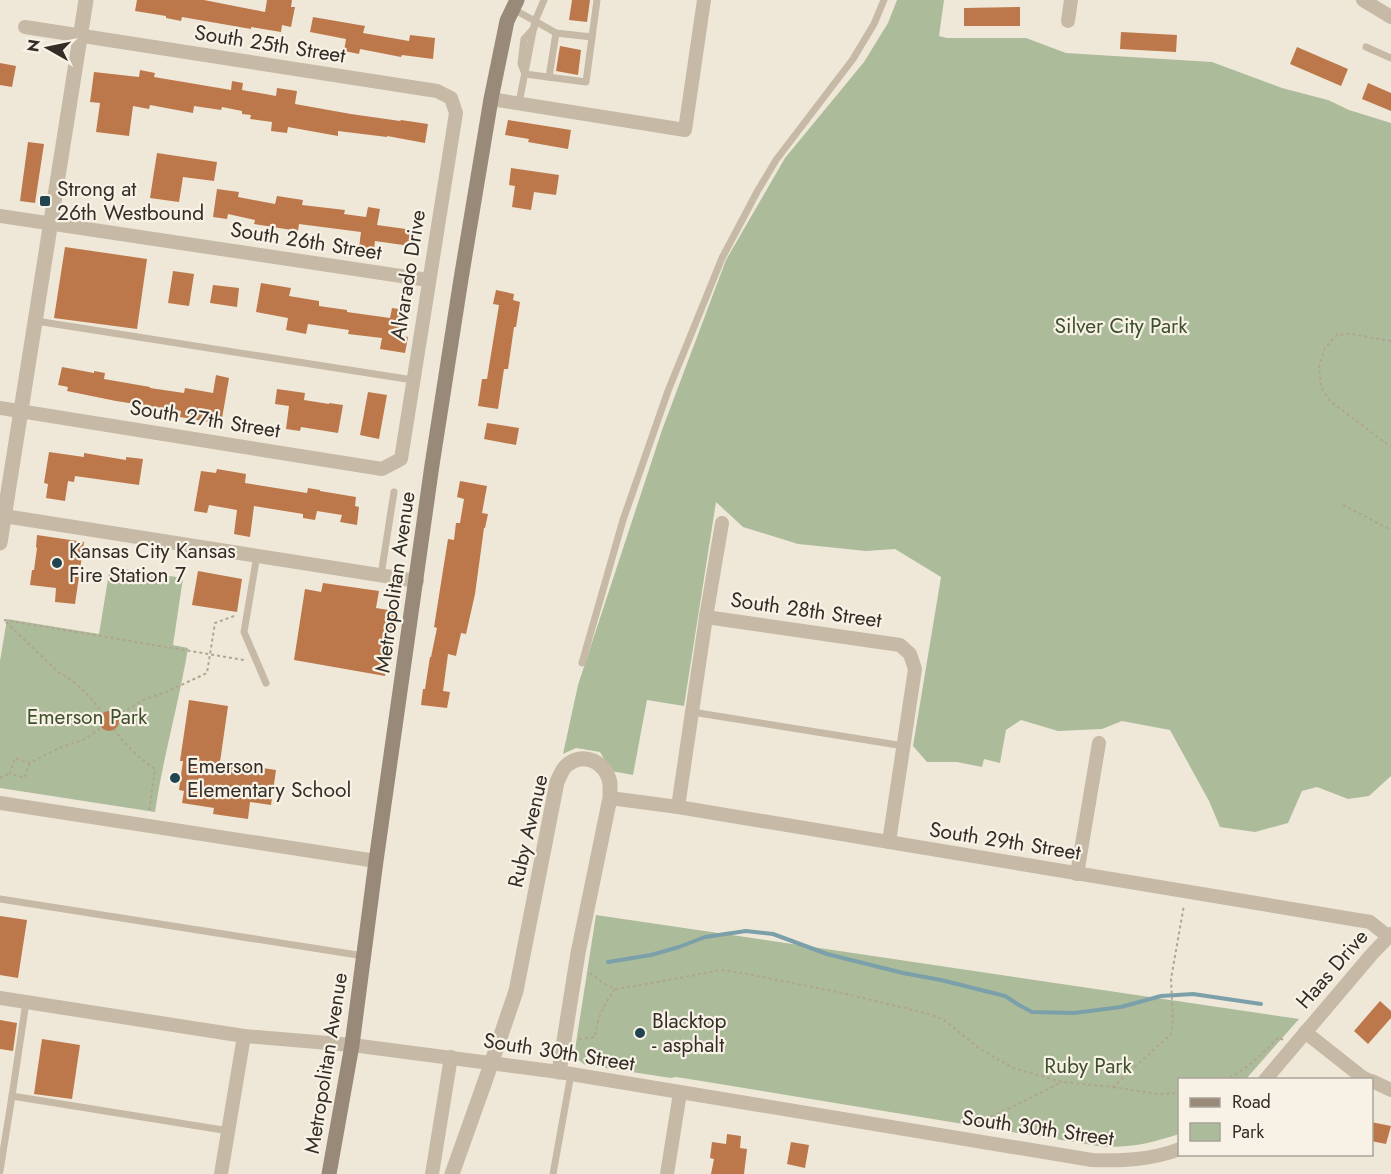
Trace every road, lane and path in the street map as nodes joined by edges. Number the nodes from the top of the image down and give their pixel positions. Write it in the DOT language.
graph roads {
  1 [pos="86,0"];
  2 [pos="544,0"];
  3 [pos="597,0"];
  4 [pos="704,0"];
  5 [pos="884,0"];
  6 [pos="1071,0"];
  7 [pos="1363,0"];
  8 [pos="515,5"];
  9 [pos="1391,17"];
  10 [pos="1068,21"];
  11 [pos="535,25"];
  12 [pos="25,27"];
  13 [pos="556,33"];
  14 [pos="81,35"];
  15 [pos="592,37"];
  16 [pos="1366,47"];
  17 [pos="1391,58"];
  18 [pos="525,74"];
  19 [pos="549,77"];
  20 [pos="451,98"];
  21 [pos="491,99"];
  22 [pos="519,103"];
  23 [pos="0,216"];
  24 [pos="51,223"];
  25 [pos="428,280"];
  26 [pos="35,320"];
  27 [pos="1391,341"];
  28 [pos="413,380"];
  29 [pos="0,408"];
  30 [pos="21,411"];
  31 [pos="1391,447"];
  32 [pos="401,459"];
  33 [pos="394,492"];
  34 [pos="1343,505"];
  35 [pos="4,516"];
  36 [pos="722,523"];
  37 [pos="1391,530"];
  38 [pos="0,543"];
  39 [pos="257,555"];
  40 [pos="381,575"];
  41 [pos="417,581"];
  42 [pos="240,614"];
  43 [pos="706,617"];
  44 [pos="210,654"];
  45 [pos="244,660"];
  46 [pos="582,663"];
  47 [pos="266,683"];
  48 [pos="692,712"];
  49 [pos="103,713"];
  50 [pos="117,716"];
  51 [pos="101,728"];
  52 [pos="114,729"];
  53 [pos="1099,743"];
  54 [pos="904,746"];
  55 [pos="30,763"];
  56 [pos="10,773"];
  57 [pos="0,778"];
  58 [pos="610,798"];
  59 [pos="0,803"];
  60 [pos="678,807"];
  61 [pos="149,813"];
  62 [pos="889,842"];
  63 [pos="376,861"];
  64 [pos="1077,874"];
  65 [pos="0,899"];
  66 [pos="1184,905"];
  67 [pos="1390,936"];
  68 [pos="364,956"];
  69 [pos="585,969"];
  70 [pos="615,989"];
  71 [pos="0,998"];
  72 [pos="26,1002"];
  73 [pos="1305,1032"];
  74 [pos="244,1036"];
  75 [pos="574,1039"];
  76 [pos="1284,1041"];
  77 [pos="352,1045"];
  78 [pos="451,1057"];
  79 [pos="565,1073"];
  80 [pos="1227,1078"];
  81 [pos="1267,1078"];
  82 [pos="1364,1078"];
  83 [pos="1062,1082"];
  84 [pos="1373,1082"];
  85 [pos="1113,1087"];
  86 [pos="1391,1090"];
  87 [pos="680,1093"];
  88 [pos="1178,1093"];
  89 [pos="12,1096"];
  90 [pos="965,1126"];
  91 [pos="229,1131"];
  92 [pos="1178,1149"];
  93 [pos="0,1171"];
  94 [pos="221,1174"];
  95 [pos="329,1174"];
  96 [pos="432,1174"];
  97 [pos="452,1174"];
  98 [pos="553,1174"];
  99 [pos="667,1174"];
  1 -- 14 [label="street"];
  2 -- 11 [label="lane"];
  3 -- 15 [label="lane"];
  4 -- 22 [label="street"];
  5 -- 46 [label="lane"];
  6 -- 10 [label="street"];
  7 -- 9 [label="street"];
  8 -- 11 [label="lane"];
  8 -- 21 [label="main road, Metropolitan Avenue"];
  11 -- 13 [label="lane"];
  11 -- 18 [label="lane"];
  12 -- 14 [label="street, South 25th Street"];
  13 -- 15 [label="lane"];
  13 -- 19 [label="lane"];
  14 -- 20 [label="street, South 25th Street"];
  14 -- 24 [label="street"];
  15 -- 19 [label="lane"];
  16 -- 17 [label="lane"];
  18 -- 19 [label="lane"];
  18 -- 22 [label="lane"];
  20 -- 25 [label="street, Alvarado Drive"];
  21 -- 22 [label="street"];
  21 -- 41 [label="main road, Metropolitan Avenue"];
  23 -- 24 [label="street, South 26th Street"];
  24 -- 25 [label="street, South 26th Street"];
  24 -- 26 [label="street"];
  25 -- 28 [label="street, Alvarado Drive"];
  26 -- 28 [label="lane"];
  26 -- 30 [label="street"];
  27 -- 31 [label="path"];
  28 -- 32 [label="street, Alvarado Drive"];
  29 -- 30 [label="street, South 27th Street"];
  30 -- 32 [label="street, South 27th Street"];
  30 -- 35 [label="street"];
  33 -- 40 [label="lane"];
  34 -- 37 [label="path"];
  35 -- 38 [label="street"];
  35 -- 39 [label="street"];
  36 -- 43 [label="street"];
  39 -- 40 [label="street"];
  39 -- 47 [label="lane"];
  40 -- 41 [label="street"];
  41 -- 63 [label="main road, Metropolitan Avenue"];
  42 -- 44 [label="path"];
  43 -- 48 [label="street"];
  43 -- 54 [label="street, South 28th Street"];
  44 -- 45 [label="path"];
  44 -- 49 [label="path"];
  44 -- 50 [label="path"];
  48 -- 54 [label="lane"];
  48 -- 60 [label="street"];
  51 -- 55 [label="path"];
  52 -- 61 [label="path"];
  53 -- 64 [label="street"];
  54 -- 62 [label="street"];
  55 -- 56 [label="path"];
  55 -- 56 [label="path"];
  56 -- 57 [label="path"];
  58 -- 60 [label="street, South 29th Street"];
  58 -- 79 [label="street, Ruby Avenue"];
  58 -- 97 [label="street, Ruby Avenue, bridge"];
  59 -- 63 [label="street"];
  60 -- 62 [label="street, South 29th Street"];
  62 -- 64 [label="street, South 29th Street"];
  63 -- 68 [label="main road, Metropolitan Avenue"];
  64 -- 67 [label="street, South 29th Street"];
  65 -- 68 [label="lane"];
  66 -- 85 [label="path"];
  67 -- 73 [label="street, Haas Drive"];
  68 -- 77 [label="main road, Metropolitan Avenue"];
  69 -- 70 [label="path"];
  70 -- 75 [label="path"];
  70 -- 83 [label="path"];
  71 -- 72 [label="street, South 30th Street"];
  72 -- 74 [label="street, South 30th Street"];
  72 -- 89 [label="lane"];
  73 -- 81 [label="street"];
  73 -- 82 [label="street"];
  74 -- 77 [label="street, South 30th Street"];
  74 -- 91 [label="street"];
  76 -- 80 [label="path"];
  77 -- 78 [label="street, South 30th Street"];
  77 -- 95 [label="main road, Metropolitan Avenue"];
  78 -- 79 [label="street, South 30th Street"];
  78 -- 96 [label="street"];
  79 -- 87 [label="street, South 30th Street"];
  79 -- 98 [label="lane"];
  83 -- 85 [label="path"];
  83 -- 90 [label="path"];
  84 -- 86 [label="street"];
  85 -- 88 [label="path"];
  87 -- 92 [label="street, South 30th Street"];
  87 -- 99 [label="street"];
  89 -- 91 [label="lane"];
  89 -- 93 [label="lane"];
  91 -- 94 [label="street"];
}
